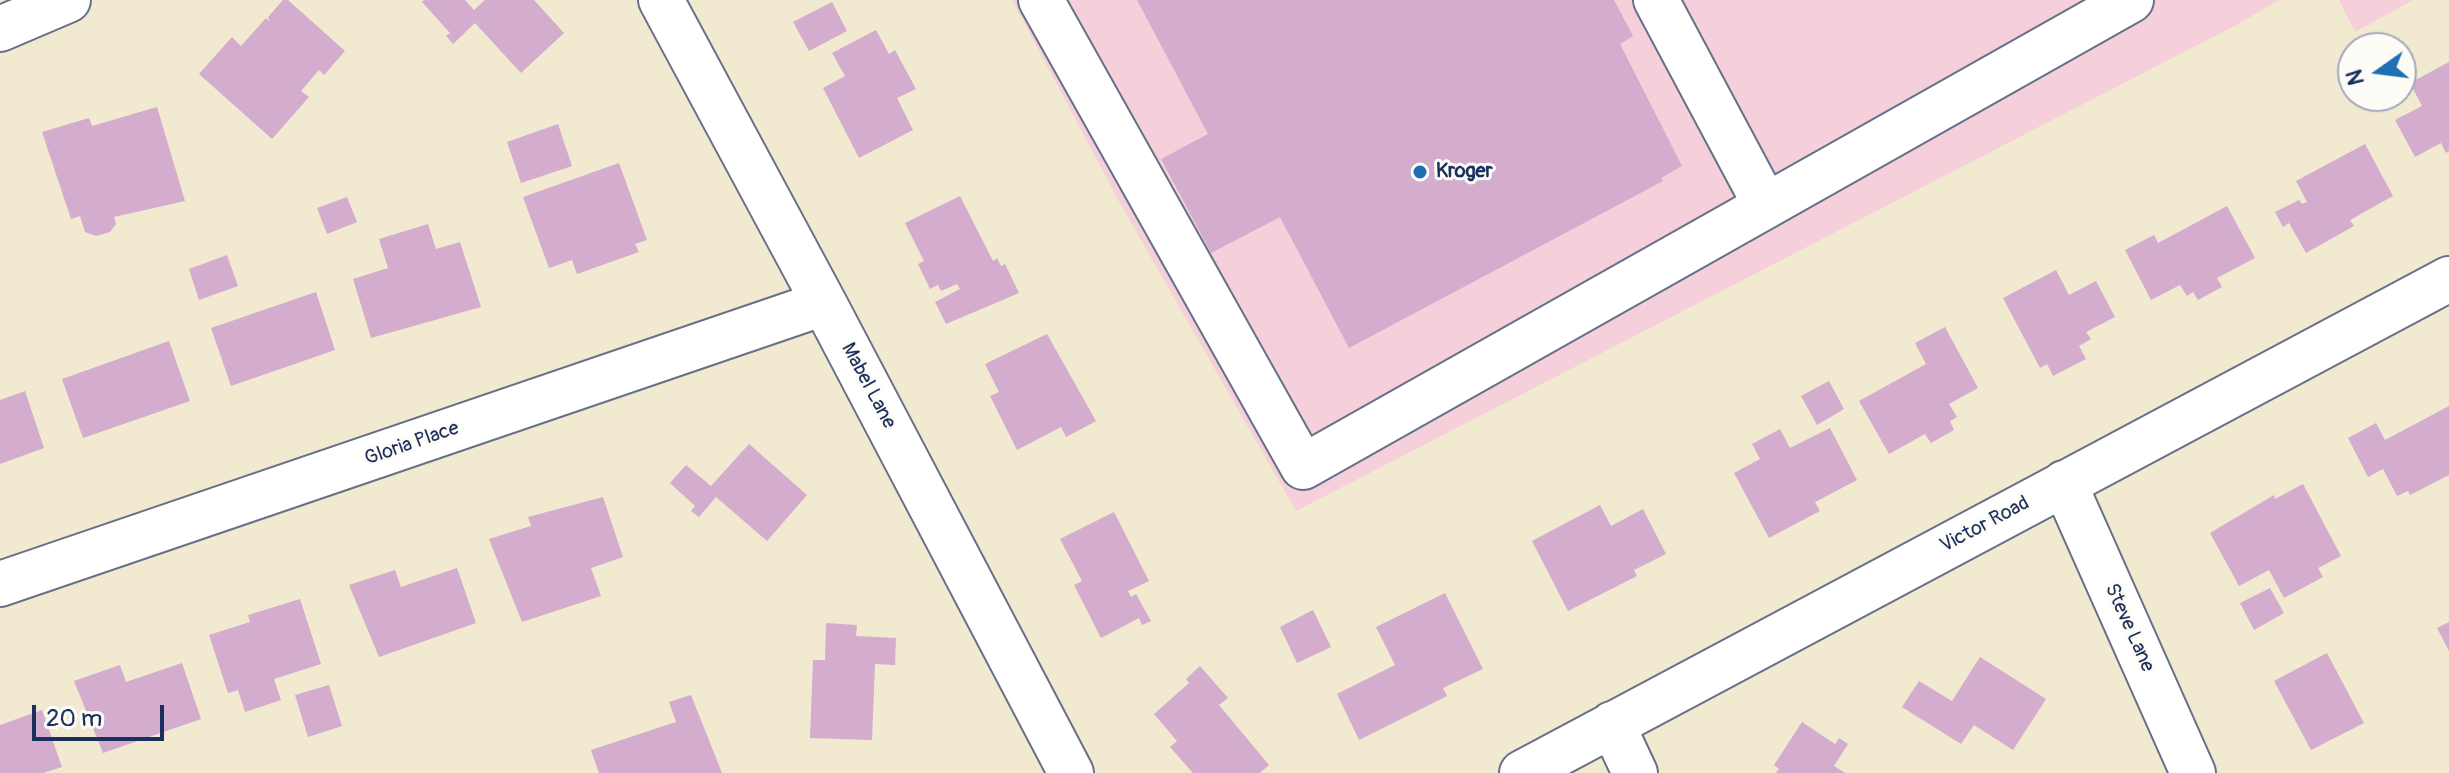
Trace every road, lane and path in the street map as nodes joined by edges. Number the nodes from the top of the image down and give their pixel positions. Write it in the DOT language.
graph roads {
  1 [pos="68,0"];
  2 [pos="661,0"];
  3 [pos="1041,0"];
  4 [pos="1656,0"];
  5 [pos="2131,0"];
  6 [pos="0,29"];
  7 [pos="1766,206"];
  8 [pos="2449,279"];
  9 [pos="824,303"];
  10 [pos="2064,483"];
  11 [pos="0,584"];
  12 [pos="1612,724"];
  13 [pos="1067,772"];
  14 [pos="1522,773"];
  15 [pos="1635,773"];
  16 [pos="2193,773"];
  1 -- 6 [label="street"];
  2 -- 9 [label="street, Mabel Lane"];
  3 -- 7 [label="street"];
  4 -- 7 [label="street"];
  5 -- 7 [label="street"];
  8 -- 10 [label="street, Victor Road"];
  9 -- 11 [label="street, Gloria Place"];
  9 -- 13 [label="street, Mabel Lane"];
  10 -- 12 [label="street, Victor Road"];
  10 -- 16 [label="street, Steve Lane"];
  12 -- 14 [label="street, Victor Road"];
  12 -- 15 [label="street"];
}
